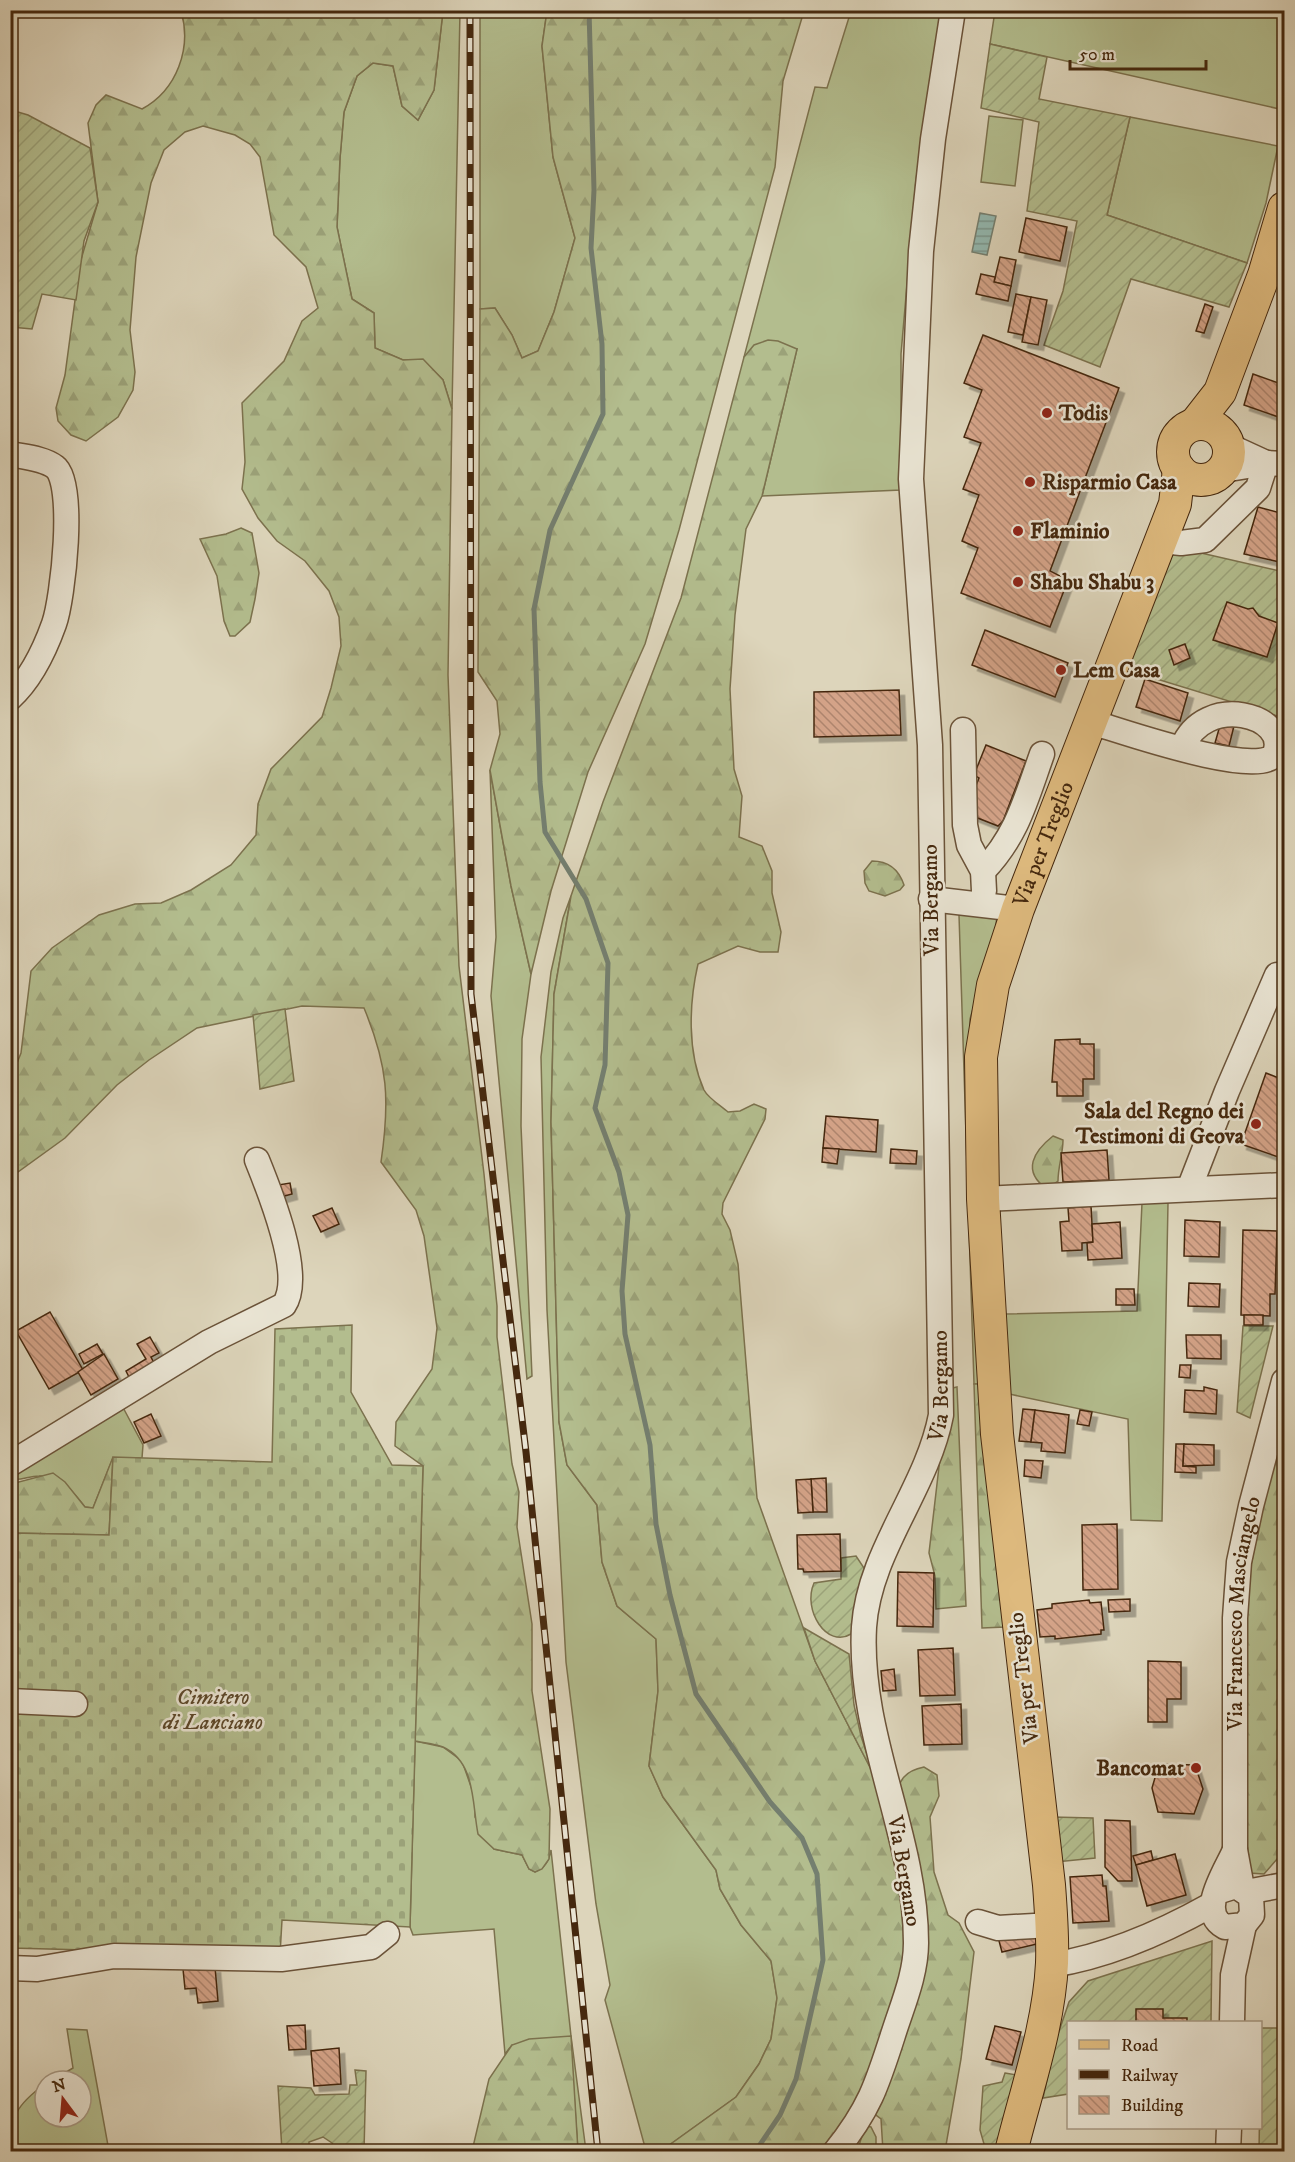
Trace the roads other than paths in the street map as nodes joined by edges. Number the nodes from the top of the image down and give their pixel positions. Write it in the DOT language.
graph roads {
  1 [pos="953,10"];
  2 [pos="1284,208"];
  3 [pos="1208,453"];
  4 [pos="10,454"];
  5 [pos="1275,463"];
  6 [pos="1162,541"];
  7 [pos="10,698"];
  8 [pos="1091,721"];
  9 [pos="963,730"];
  10 [pos="1182,748"];
  11 [pos="1042,754"];
  12 [pos="931,898"];
  13 [pos="1018,909"];
  14 [pos="1277,975"];
  15 [pos="257,1160"];
  16 [pos="1284,1185"];
  17 [pos="1189,1189"];
  18 [pos="983,1199"];
  19 [pos="1284,1381"];
  20 [pos="10,1464"];
  21 [pos="10,1701"];
  22 [pos="75,1704"];
  23 [pos="1234,1850"];
  24 [pos="1281,1887"];
  25 [pos="1244,1890"];
  26 [pos="1228,1915"];
  27 [pos="978,1922"];
  28 [pos="1052,1925"];
  29 [pos="387,1934"];
  30 [pos="1052,1965"];
  31 [pos="10,1968"];
  32 [pos="1232,2021"];
  33 [pos="1229,2129"];
  34 [pos="835,2151"];
  35 [pos="1011,2151"];
  36 [pos="1228,2151"];
  1 -- 12 [label="street, Via Bergamo"];
  2 -- 3 [label="main road"];
  3 -- 5 [label="street"];
  3 -- 6 [label="main road, Via per Treglio"];
  4 -- 7 [label="street"];
  5 -- 6 [label="street"];
  6 -- 8 [label="main road, Via per Treglio"];
  8 -- 10 [label="street"];
  8 -- 13 [label="main road, Via per Treglio"];
  9 -- 11 [label="street"];
  12 -- 13 [label="street"];
  12 -- 34 [label="street, Via Bergamo"];
  13 -- 18 [label="main road, Via per Treglio"];
  14 -- 17 [label="street"];
  15 -- 20 [label="street"];
  16 -- 17 [label="street"];
  17 -- 18 [label="street"];
  18 -- 28 [label="main road, Via per Treglio"];
  19 -- 23 [label="street, Via Francesco Masciangelo"];
  21 -- 22 [label="street"];
  23 -- 25 [label="street, Via Francesco Masciangelo"];
  23 -- 26 [label="street, Via Francesco Masciangelo"];
  24 -- 25 [label="street"];
  24 -- 26 [label="street"];
  25 -- 26 [label="street, Via Francesco Masciangelo"];
  26 -- 30 [label="street"];
  26 -- 32 [label="street"];
  27 -- 28 [label="street"];
  28 -- 30 [label="main road, Via per Treglio"];
  29 -- 31 [label="street"];
  30 -- 35 [label="main road, Via per Treglio"];
  33 -- 36 [label="street"];
}
